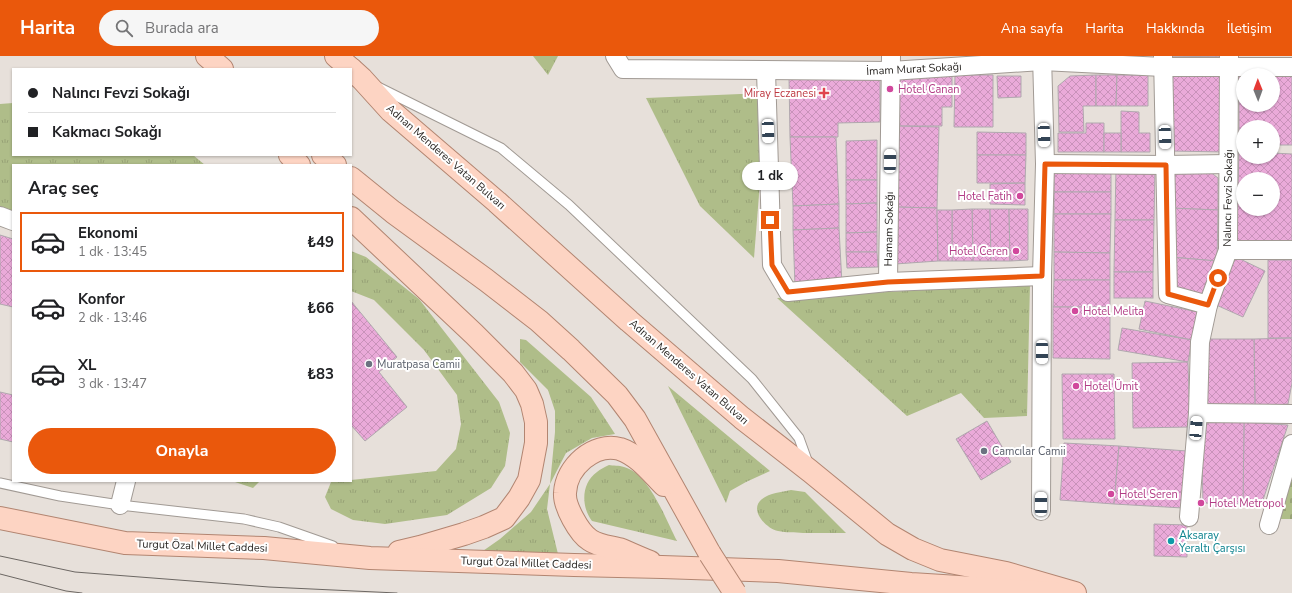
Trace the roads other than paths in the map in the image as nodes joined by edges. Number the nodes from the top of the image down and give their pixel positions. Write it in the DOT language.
graph roads {
  1 [pos="206,56"];
  2 [pos="336,56"];
  3 [pos="615,56"];
  4 [pos="1042,59"];
  5 [pos="1163,61"];
  6 [pos="1229,61"];
  7 [pos="891,64"];
  8 [pos="1292,67"];
  9 [pos="215,68"];
  10 [pos="221,68"];
  11 [pos="350,68"];
  12 [pos="766,71"];
  13 [pos="355,72"];
  14 [pos="291,156"];
  15 [pos="324,156"];
  16 [pos="298,164"];
  17 [pos="334,164"];
  18 [pos="1045,164"];
  19 [pos="1228,164"];
  20 [pos="1166,165"];
  21 [pos="352,179"];
  22 [pos="0,216"];
  23 [pos="352,219"];
  24 [pos="12,221"];
  25 [pos="1228,250"];
  26 [pos="1292,250"];
  27 [pos="1042,276"];
  28 [pos="888,282"];
  29 [pos="1208,305"];
  30 [pos="1198,413"];
  31 [pos="1292,414"];
  32 [pos="1292,444"];
  33 [pos="810,471"];
  34 [pos="126,482"];
  35 [pos="0,483"];
  36 [pos="120,505"];
  37 [pos="684,506"];
  38 [pos="1041,511"];
  39 [pos="1189,517"];
  40 [pos="0,518"];
  41 [pos="1269,525"];
  42 [pos="370,558"];
  43 [pos="662,567"];
  44 [pos="736,593"];
  45 [pos="1053,593"];
  46 [pos="1075,593"];
  1 -- 9 [label="main road"];
  1 -- 10 [label="main road"];
  2 -- 11 [label="main road, Adnan Menderes Vatan Bulvarı"];
  3 -- 12 [label="street, İmam Murat Sokağı"];
  4 -- 5 [label="street, İmam Murat Sokağı"];
  4 -- 7 [label="street, İmam Murat Sokağı"];
  4 -- 18 [label="street"];
  5 -- 6 [label="street, İmam Murat Sokağı"];
  5 -- 20 [label="street"];
  6 -- 8 [label="street, İmam Murat Sokağı"];
  6 -- 19 [label="street, Nalıncı Fevzi Sokağı"];
  7 -- 12 [label="street, İmam Murat Sokağı"];
  7 -- 28 [label="street, Hamam Sokağı"];
  12 -- 28 [label="street"];
  13 -- 33 [label="main road, Adnan Menderes Vatan Bulvarı"];
  13 -- 33 [label="lane"];
  14 -- 16 [label="main road"];
  15 -- 17 [label="main road"];
  18 -- 20 [label="street"];
  18 -- 27 [label="street"];
  19 -- 20 [label="street"];
  19 -- 25 [label="street, Nalıncı Fevzi Sokağı"];
  20 -- 29 [label="street"];
  21 -- 37 [label="main road"];
  22 -- 24 [label="street"];
  23 -- 42 [label="main road"];
  25 -- 26 [label="street"];
  25 -- 29 [label="street, Nalıncı Fevzi Sokağı"];
  27 -- 28 [label="street"];
  27 -- 38 [label="street"];
  29 -- 30 [label="street, Nalıncı Fevzi Sokağı"];
  30 -- 31 [label="street"];
  30 -- 39 [label="street, Nalıncı Fevzi Sokağı"];
  32 -- 41 [label="street"];
  33 -- 46 [label="main road, Adnan Menderes Vatan Bulvarı"];
  34 -- 36 [label="street"];
  35 -- 36 [label="lane"];
  36 -- 42 [label="lane"];
  37 -- 43 [label="main road"];
  37 -- 44 [label="main road, bridge"];
  40 -- 42 [label="main road, Turgut Özal Millet Caddesi"];
  42 -- 43 [label="main road, Turgut Özal Millet Caddesi"];
  43 -- 45 [label="main road, Turgut Özal Millet Caddesi"];
}
